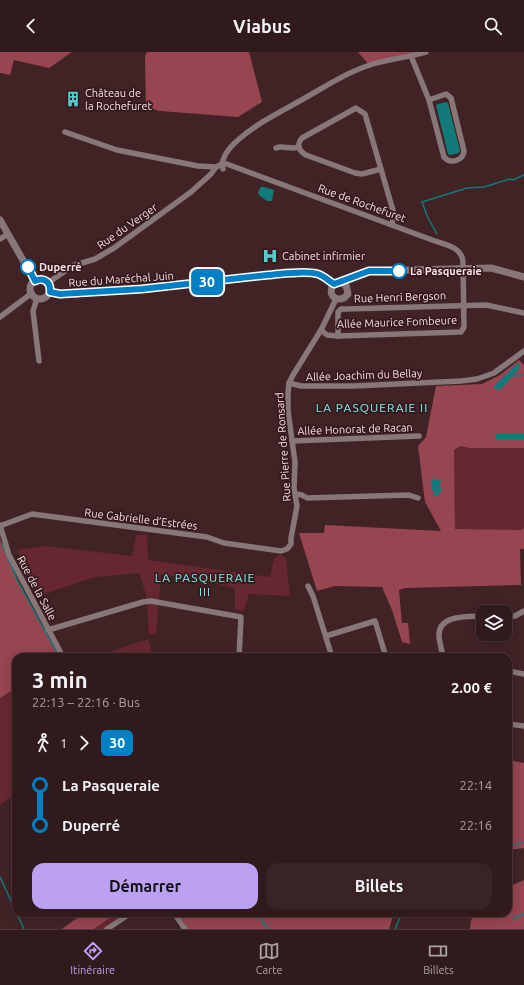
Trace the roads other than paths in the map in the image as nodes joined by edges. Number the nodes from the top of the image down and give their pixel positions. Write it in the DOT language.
graph roads {
  1 [pos="426,52"];
  2 [pos="411,56"];
  3 [pos="429,100"];
  4 [pos="65,132"];
  5 [pos="299,147"];
  6 [pos="276,148"];
  7 [pos="204,166"];
  8 [pos="223,166"];
  9 [pos="216,167"];
  10 [pos="381,169"];
  11 [pos="211,174"];
  12 [pos="0,220"];
  13 [pos="392,225"];
  14 [pos="8,234"];
  15 [pos="0,239"];
  16 [pos="463,269"];
  17 [pos="364,272"];
  18 [pos="524,277"];
  19 [pos="35,281"];
  20 [pos="48,283"];
  21 [pos="338,283"];
  22 [pos="347,287"];
  23 [pos="50,292"];
  24 [pos="34,296"];
  25 [pos="336,299"];
  26 [pos="464,306"];
  27 [pos="524,313"];
  28 [pos="0,317"];
  29 [pos="321,330"];
  30 [pos="338,336"];
  31 [pos="524,351"];
  32 [pos="39,361"];
  33 [pos="289,384"];
  34 [pos="419,436"];
  35 [pos="292,441"];
  36 [pos="296,494"];
  37 [pos="307,498"];
  38 [pos="418,498"];
  39 [pos="296,502"];
  40 [pos="0,525"];
  41 [pos="281,551"];
  42 [pos="308,586"];
  43 [pos="524,611"];
  44 [pos="476,617"];
  45 [pos="512,617"];
  46 [pos="48,630"];
  47 [pos="326,636"];
  48 [pos="61,653"];
  49 [pos="239,653"];
  50 [pos="331,653"];
  51 [pos="385,653"];
  52 [pos="443,653"];
  53 [pos="512,672"];
  54 [pos="524,674"];
  55 [pos="512,724"];
  56 [pos="524,726"];
  57 [pos="126,917"];
  58 [pos="177,917"];
  59 [pos="107,929"];
  60 [pos="185,929"];
  1 -- 2 [label="street"];
  2 -- 3 [label="street"];
  2 -- 8 [label="street"];
  3 -- 3 [label="street"];
  4 -- 7 [label="street"];
  5 -- 6 [label="street"];
  5 -- 10 [label="street"];
  5 -- 10 [label="street"];
  7 -- 9 [label="street"];
  7 -- 11 [label="street"];
  8 -- 9 [label="street, Rue du Verger"];
  8 -- 11 [label="street, Rue du Verger"];
  8 -- 13 [label="street, Rue de Rochefuret"];
  9 -- 11 [label="street, Rue du Verger"];
  10 -- 13 [label="street"];
  11 -- 20 [label="street, Rue du Verger"];
  12 -- 14 [label="street"];
  13 -- 16 [label="street, Rue de Rochefuret"];
  14 -- 15 [label="street"];
  14 -- 19 [label="street"];
  16 -- 17 [label="street"];
  16 -- 18 [label="street"];
  16 -- 26 [label="street, Allée Maurice Fombeure"];
  17 -- 21 [label="street"];
  17 -- 22 [label="street"];
  19 -- 20 [label="street"];
  19 -- 24 [label="street"];
  20 -- 23 [label="street"];
  21 -- 22 [label="street"];
  21 -- 23 [label="street, Rue du Maréchal Juin"];
  21 -- 25 [label="street"];
  22 -- 25 [label="street"];
  23 -- 24 [label="street"];
  24 -- 28 [label="street"];
  24 -- 32 [label="street"];
  25 -- 29 [label="street, Rue Pierre de Ronsard"];
  26 -- 27 [label="street"];
  26 -- 30 [label="street, Allée Maurice Fombeure"];
  26 -- 30 [label="street, Rue Henri Bergson"];
  29 -- 30 [label="street, Allée Maurice Fombeure"];
  29 -- 33 [label="street, Rue Pierre de Ronsard"];
  31 -- 33 [label="street, Allée Joachim du Bellay"];
  33 -- 35 [label="street, Rue Pierre de Ronsard"];
  34 -- 35 [label="street, Allée Honorat de Racan"];
  35 -- 36 [label="street, Rue Pierre de Ronsard"];
  36 -- 37 [label="street"];
  36 -- 39 [label="street, Rue Pierre de Ronsard"];
  37 -- 38 [label="street"];
  37 -- 39 [label="street"];
  39 -- 41 [label="street, Rue Pierre de Ronsard"];
  40 -- 41 [label="street, Rue Gabrielle d’Estrées"];
  40 -- 46 [label="street, Rue de la Salle"];
  42 -- 47 [label="street"];
  43 -- 45 [label="street"];
  44 -- 52 [label="street"];
  46 -- 48 [label="street, Rue de la Salle"];
  46 -- 49 [label="street"];
  47 -- 50 [label="street"];
  47 -- 51 [label="street"];
  53 -- 54 [label="street"];
  55 -- 56 [label="street"];
  57 -- 59 [label="street"];
  58 -- 60 [label="street"];
}
